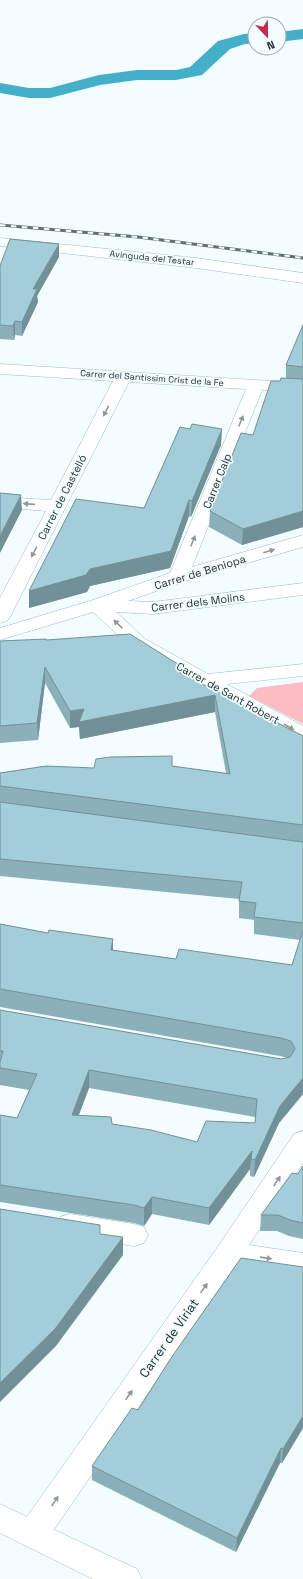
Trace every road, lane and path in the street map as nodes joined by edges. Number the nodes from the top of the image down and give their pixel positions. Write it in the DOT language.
graph roads {
  1 [pos="0,242"];
  2 [pos="303,278"];
  3 [pos="0,369"];
  4 [pos="124,376"];
  5 [pos="256,385"];
  6 [pos="303,388"];
  7 [pos="0,502"];
  8 [pos="58,506"];
  9 [pos="303,541"];
  10 [pos="178,577"];
  11 [pos="303,588"];
  12 [pos="97,605"];
  13 [pos="0,617"];
  14 [pos="0,634"];
  15 [pos="138,643"];
  16 [pos="115,644"];
  17 [pos="303,670"];
  18 [pos="207,680"];
  19 [pos="303,735"];
  20 [pos="303,1141"];
  21 [pos="47,1221"];
  22 [pos="134,1235"];
  23 [pos="229,1253"];
  24 [pos="303,1264"];
  25 [pos="0,1518"];
  26 [pos="33,1534"];
  27 [pos="126,1579"];
  1 -- 2 [label="street, Avinguda del Testar"];
  3 -- 4 [label="street, Carrer del Santíssim Crist de la Fe"];
  4 -- 5 [label="street, Carrer del Santíssim Crist de la Fe"];
  4 -- 8 [label="street, Carrer de Castelló, one-way"];
  5 -- 6 [label="street, Carrer del Santíssim Crist de la Fe"];
  10 -- 5 [label="street, Carrer Calp, one-way"];
  8 -- 7 [label="street, one-way"];
  8 -- 13 [label="street, Carrer de Castelló, one-way"];
  10 -- 9 [label="street, Carrer de Beniopa, one-way"];
  10 -- 12 [label="street, Carrer de Beniopa"];
  11 -- 12 [label="street, Carrer dels Molins"];
  12 -- 14 [label="street, Carrer dels Molins"];
  15 -- 12 [label="street, Carrer de Sant Robert, one-way"];
  15 -- 16 [label="street"];
  15 -- 18 [label="street, Carrer de Sant Robert"];
  17 -- 18 [label="street"];
  18 -- 19 [label="street, Carrer de Sant Robert, one-way"];
  23 -- 20 [label="street, Carrer de Viriat, one-way"];
  21 -- 22 [label="street"];
  23 -- 24 [label="street, one-way"];
  26 -- 23 [label="street, Carrer de Viriat, one-way"];
  25 -- 26 [label="street"];
  26 -- 27 [label="street"];
}
